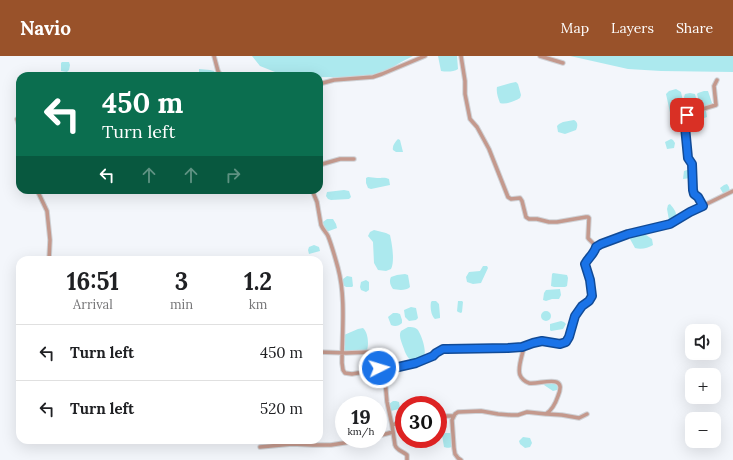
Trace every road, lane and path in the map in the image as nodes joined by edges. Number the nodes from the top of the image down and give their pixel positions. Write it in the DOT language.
graph roads {
  1 [pos="214,56"];
  2 [pos="425,56"];
  3 [pos="461,56"];
  4 [pos="540,56"];
  5 [pos="562,63"];
  6 [pos="219,72"];
  7 [pos="717,80"];
  8 [pos="323,83"];
  9 [pos="354,159"];
  10 [pos="323,164"];
  11 [pos="733,192"];
  12 [pos="39,194"];
  13 [pos="313,194"];
  14 [pos="703,206"];
  15 [pos="596,247"];
  16 [pos="49,256"];
  17 [pos="524,346"];
  18 [pos="323,352"];
  19 [pos="342,353"];
  20 [pos="382,369"];
  21 [pos="546,414"];
  22 [pos="586,414"];
  23 [pos="447,416"];
  24 [pos="453,416"];
  25 [pos="395,424"];
  26 [pos="392,425"];
  27 [pos="393,432"];
  28 [pos="387,434"];
  29 [pos="335,444"];
  30 [pos="260,447"];
  31 [pos="407,460"];
  32 [pos="461,460"];
  1 -- 6 [label="street"];
  2 -- 8 [label="street"];
  3 -- 15 [label="street"];
  4 -- 5 [label="street"];
  7 -- 14 [label="street"];
  9 -- 10 [label="street"];
  11 -- 14 [label="street"];
  12 -- 16 [label="street"];
  13 -- 19 [label="street"];
  14 -- 15 [label="street"];
  15 -- 17 [label="street"];
  17 -- 20 [label="street"];
  17 -- 21 [label="street"];
  18 -- 19 [label="street"];
  19 -- 20 [label="street"];
  19 -- 20 [label="street"];
  20 -- 26 [label="street"];
  21 -- 22 [label="street"];
  21 -- 24 [label="street"];
  23 -- 24 [label="street"];
  24 -- 32 [label="street"];
  25 -- 26 [label="street"];
  26 -- 27 [label="street"];
  27 -- 28 [label="street"];
  27 -- 31 [label="street"];
  29 -- 30 [label="street"];
}
